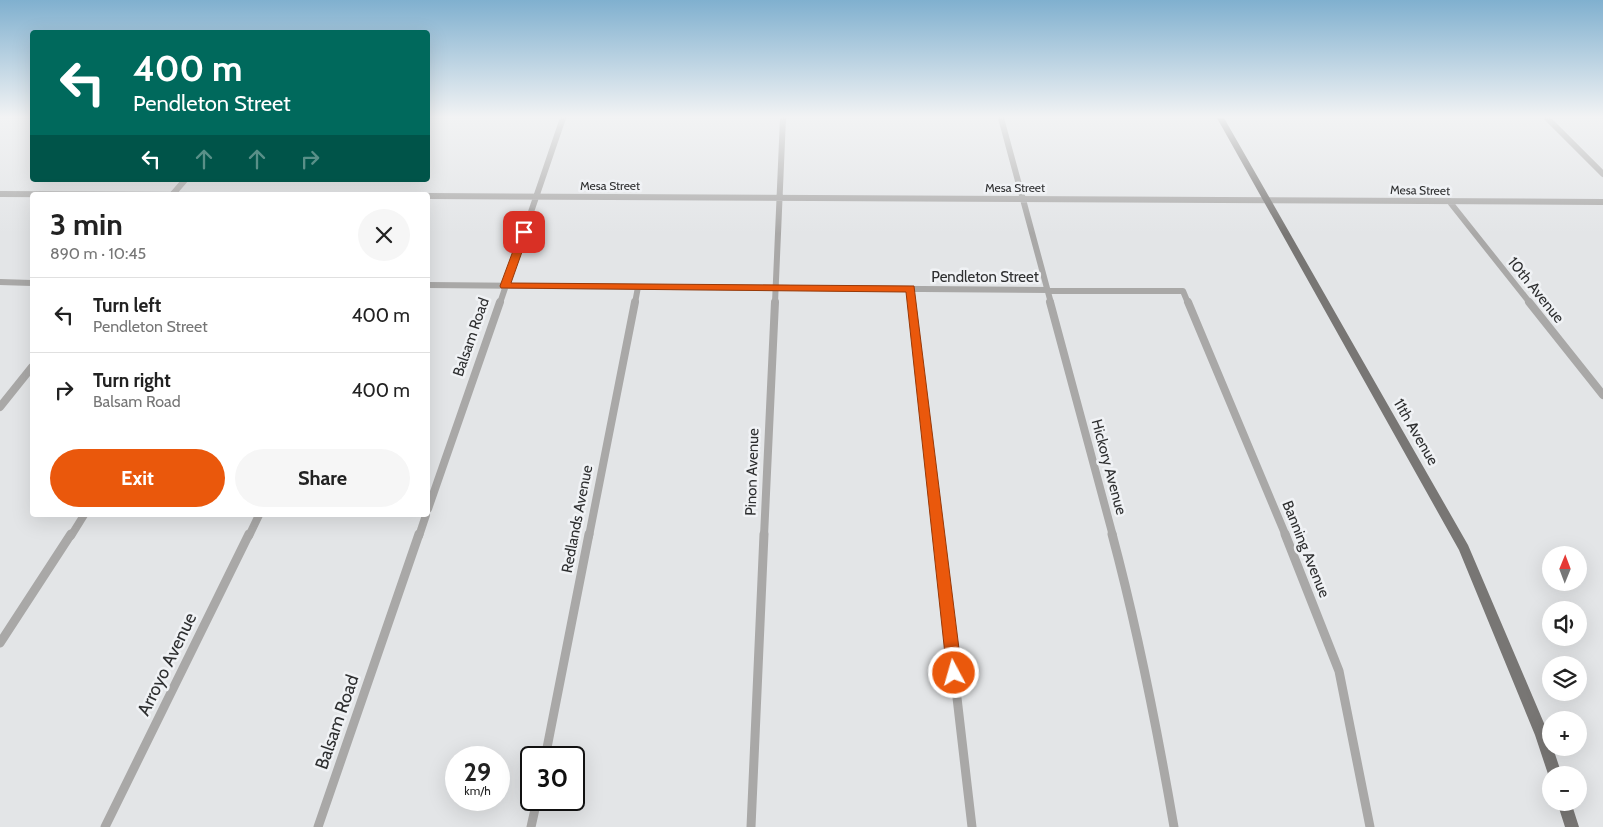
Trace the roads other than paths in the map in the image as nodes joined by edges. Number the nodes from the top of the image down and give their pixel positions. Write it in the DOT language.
graph roads {
  1 [pos="550,157"];
  2 [pos="781,157"];
  3 [pos="1011,157"];
  4 [pos="1242,157"];
  5 [pos="1586,157"];
  6 [pos="1603,174"];
  7 [pos="183,182"];
  8 [pos="175,192"];
  9 [pos="0,194"];
  10 [pos="30,194"];
  11 [pos="430,196"];
  12 [pos="537,196"];
  13 [pos="779,198"];
  14 [pos="1022,199"];
  15 [pos="1267,200"];
  16 [pos="1449,201"];
  17 [pos="1603,202"];
  18 [pos="0,282"];
  19 [pos="30,283"];
  20 [pos="430,285"];
  21 [pos="505,286"];
  22 [pos="638,287"];
  23 [pos="774,288"];
  24 [pos="910,289"];
  25 [pos="1047,290"];
  26 [pos="1183,291"];
  27 [pos="30,370"];
  28 [pos="1603,394"];
  29 [pos="0,407"];
  30 [pos="430,504"];
  31 [pos="83,517"];
  32 [pos="258,517"];
  33 [pos="425,517"];
  34 [pos="0,643"];
  35 [pos="547,746"];
  36 [pos="1552,766"];
  37 [pos="535,811"];
  38 [pos="1567,811"];
  39 [pos="105,827"];
  40 [pos="318,827"];
  41 [pos="532,827"];
  42 [pos="751,827"];
  43 [pos="972,827"];
  44 [pos="1174,827"];
  45 [pos="1370,827"];
  46 [pos="1572,827"];
  1 -- 12 [label="street, Balsam Road"];
  2 -- 13 [label="street, Pinon Avenue"];
  3 -- 14 [label="street, Hickory Avenue"];
  4 -- 15 [label="main road, 11th Avenue"];
  5 -- 6 [label="street"];
  7 -- 8 [label="street"];
  9 -- 10 [label="street"];
  11 -- 12 [label="street, Mesa Street"];
  12 -- 13 [label="street, Mesa Street"];
  12 -- 21 [label="street, Balsam Road"];
  13 -- 14 [label="street, Mesa Street"];
  13 -- 23 [label="street, Pinon Avenue"];
  14 -- 15 [label="street, Mesa Street"];
  14 -- 25 [label="street, Hickory Avenue"];
  15 -- 16 [label="street, Mesa Street"];
  15 -- 36 [label="main road, 11th Avenue"];
  16 -- 17 [label="street, Mesa Street"];
  16 -- 28 [label="street, 10th Avenue"];
  18 -- 19 [label="street"];
  20 -- 21 [label="street, Pendleton Street"];
  21 -- 22 [label="street, Pendleton Street"];
  21 -- 30 [label="street, Balsam Road"];
  22 -- 23 [label="street, Pendleton Street"];
  22 -- 35 [label="street, Redlands Avenue"];
  23 -- 24 [label="street, Pendleton Street"];
  23 -- 42 [label="street, Pinon Avenue"];
  24 -- 25 [label="street, Pendleton Street"];
  24 -- 43 [label="street"];
  25 -- 26 [label="street, Pendleton Street"];
  25 -- 44 [label="street, Hickory Avenue"];
  26 -- 45 [label="street, Banning Avenue"];
  27 -- 29 [label="street"];
  31 -- 34 [label="street"];
  32 -- 39 [label="street, Arroyo Avenue"];
  33 -- 40 [label="street, Balsam Road"];
  37 -- 41 [label="street"];
  38 -- 46 [label="main road"];
}
